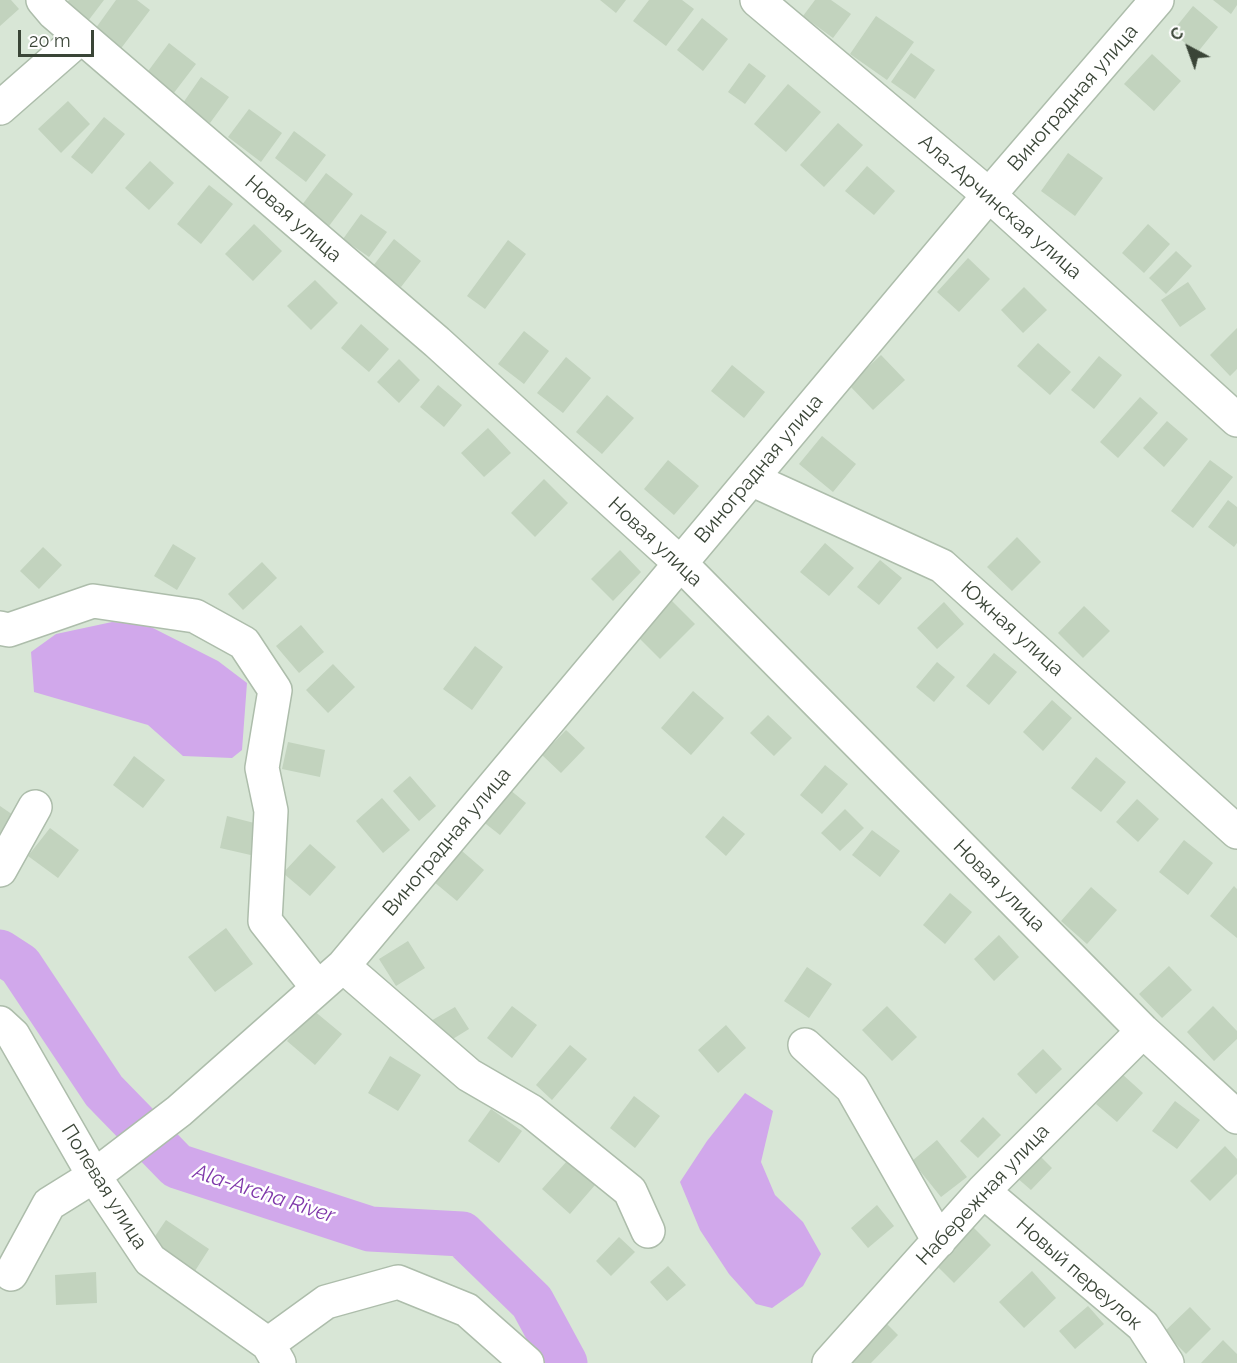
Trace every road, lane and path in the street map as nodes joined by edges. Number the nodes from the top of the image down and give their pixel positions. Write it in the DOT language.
graph roads {
  1 [pos="43,0"];
  2 [pos="757,0"];
  3 [pos="1157,0"];
  4 [pos="81,37"];
  5 [pos="0,108"];
  6 [pos="989,195"];
  7 [pos="1237,420"];
  8 [pos="751,479"];
  9 [pos="680,563"];
  10 [pos="0,628"];
  11 [pos="35,807"];
  12 [pos="1237,832"];
  13 [pos="0,870"];
  14 [pos="343,966"];
  15 [pos="318,988"];
  16 [pos="0,1023"];
  17 [pos="1143,1031"];
  18 [pos="805,1045"];
  19 [pos="1237,1117"];
  20 [pos="94,1176"];
  21 [pos="983,1191"];
  22 [pos="648,1231"];
  23 [pos="939,1241"];
  24 [pos="11,1275"];
  25 [pos="273,1354"];
  26 [pos="527,1363"];
  27 [pos="829,1363"];
  28 [pos="1167,1363"];
  1 -- 4 [label="street, Новая улица"];
  2 -- 6 [label="street, Ала-Арчинская улица"];
  3 -- 6 [label="street, Виноградная улица"];
  4 -- 5 [label="street"];
  4 -- 9 [label="street, Новая улица"];
  6 -- 7 [label="street, Ала-Арчинская улица"];
  6 -- 8 [label="street, Виноградная улица"];
  8 -- 9 [label="street, Виноградная улица"];
  8 -- 12 [label="street, Южная улица"];
  9 -- 14 [label="street, Виноградная улица"];
  9 -- 17 [label="street, Новая улица"];
  10 -- 15 [label="street"];
  11 -- 13 [label="street"];
  14 -- 15 [label="street, Виноградная улица"];
  14 -- 22 [label="street"];
  15 -- 20 [label="street, Виноградная улица"];
  16 -- 20 [label="street, Полевая улица"];
  17 -- 19 [label="street, Новая улица"];
  17 -- 21 [label="street, Набережная улица"];
  18 -- 23 [label="street"];
  20 -- 24 [label="street, Виноградная улица"];
  20 -- 25 [label="street, Полевая улица"];
  21 -- 23 [label="street, Набережная улица"];
  21 -- 28 [label="street, Новый переулок"];
  23 -- 27 [label="street, Набережная улица"];
  25 -- 26 [label="street, Полевая улица"];
}
